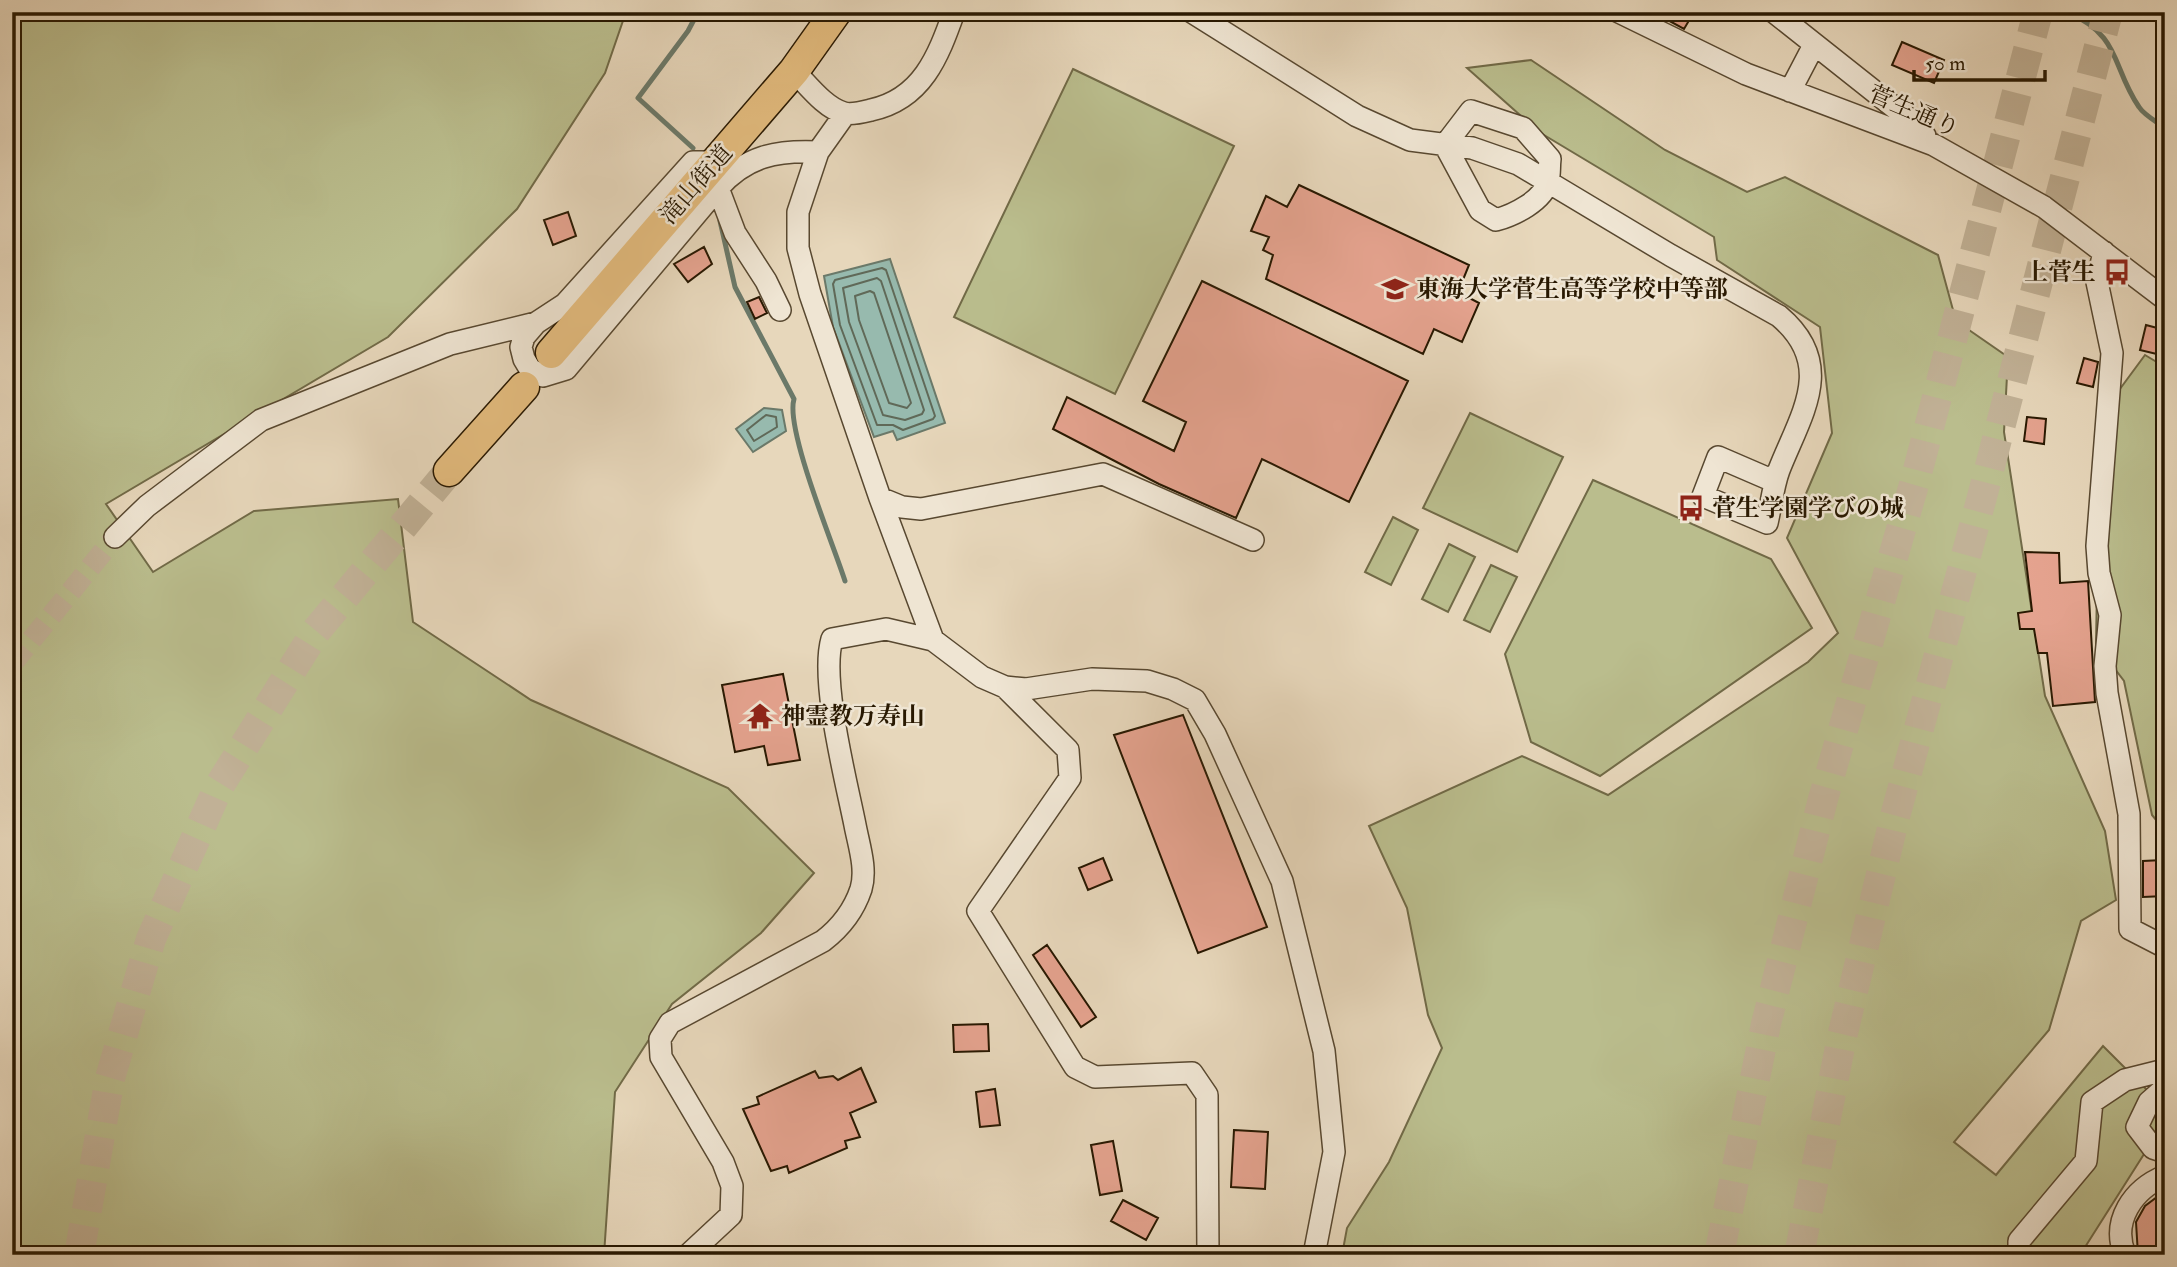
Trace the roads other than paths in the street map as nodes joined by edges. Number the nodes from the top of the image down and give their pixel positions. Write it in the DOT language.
graph roads {
  1 [pos="836,12"];
  2 [pos="954,12"];
  3 [pos="1619,12"];
  4 [pos="1774,12"];
  5 [pos="1194,13"];
  6 [pos="1814,45"];
  7 [pos="794,71"];
  8 [pos="1790,91"];
  9 [pos="845,114"];
  10 [pos="1445,145"];
  11 [pos="1934,145"];
  12 [pos="818,152"];
  13 [pos="717,175"];
  14 [pos="1548,183"];
  15 [pos="2104,252"];
  16 [pos="2165,299"];
  17 [pos="780,310"];
  18 [pos="536,323"];
  19 [pos="551,353"];
  20 [pos="524,387"];
  21 [pos="449,471"];
  22 [pos="1778,473"];
  23 [pos="880,498"];
  24 [pos="116,537"];
  25 [pos="1253,540"];
  26 [pos="933,640"];
  27 [pos="1005,687"];
  28 [pos="2165,947"];
  29 [pos="2165,1070"];
  30 [pos="2165,1087"];
  31 [pos="2165,1152"];
  32 [pos="2165,1176"];
  33 [pos="688,1255"];
  34 [pos="1208,1255"];
  35 [pos="1314,1255"];
  36 [pos="2019,1255"];
  37 [pos="2125,1255"];
  1 -- 7 [label="highway, 滝山街道"];
  2 -- 9 [label="street"];
  3 -- 8 [label="street, 菅生通り"];
  4 -- 6 [label="street"];
  5 -- 10 [label="street"];
  6 -- 8 [label="street"];
  6 -- 11 [label="street"];
  7 -- 9 [label="street"];
  7 -- 13 [label="highway, 滝山街道"];
  8 -- 11 [label="street, 菅生通り"];
  9 -- 12 [label="street"];
  10 -- 14 [label="street"];
  10 -- 14 [label="street"];
  10 -- 14 [label="street"];
  11 -- 15 [label="street, 菅生通り"];
  12 -- 13 [label="street"];
  12 -- 23 [label="street"];
  13 -- 17 [label="street"];
  13 -- 18 [label="street"];
  13 -- 18 [label="street"];
  13 -- 19 [label="highway, 滝山街道"];
  14 -- 22 [label="street"];
  15 -- 16 [label="street, 菅生通り"];
  15 -- 28 [label="street"];
  18 -- 24 [label="street"];
  20 -- 21 [label="highway"];
  23 -- 25 [label="street"];
  23 -- 26 [label="street"];
  26 -- 27 [label="street"];
  26 -- 33 [label="street"];
  27 -- 34 [label="street"];
  27 -- 35 [label="street"];
  29 -- 36 [label="street"];
  30 -- 31 [label="street"];
  32 -- 37 [label="street"];
}
